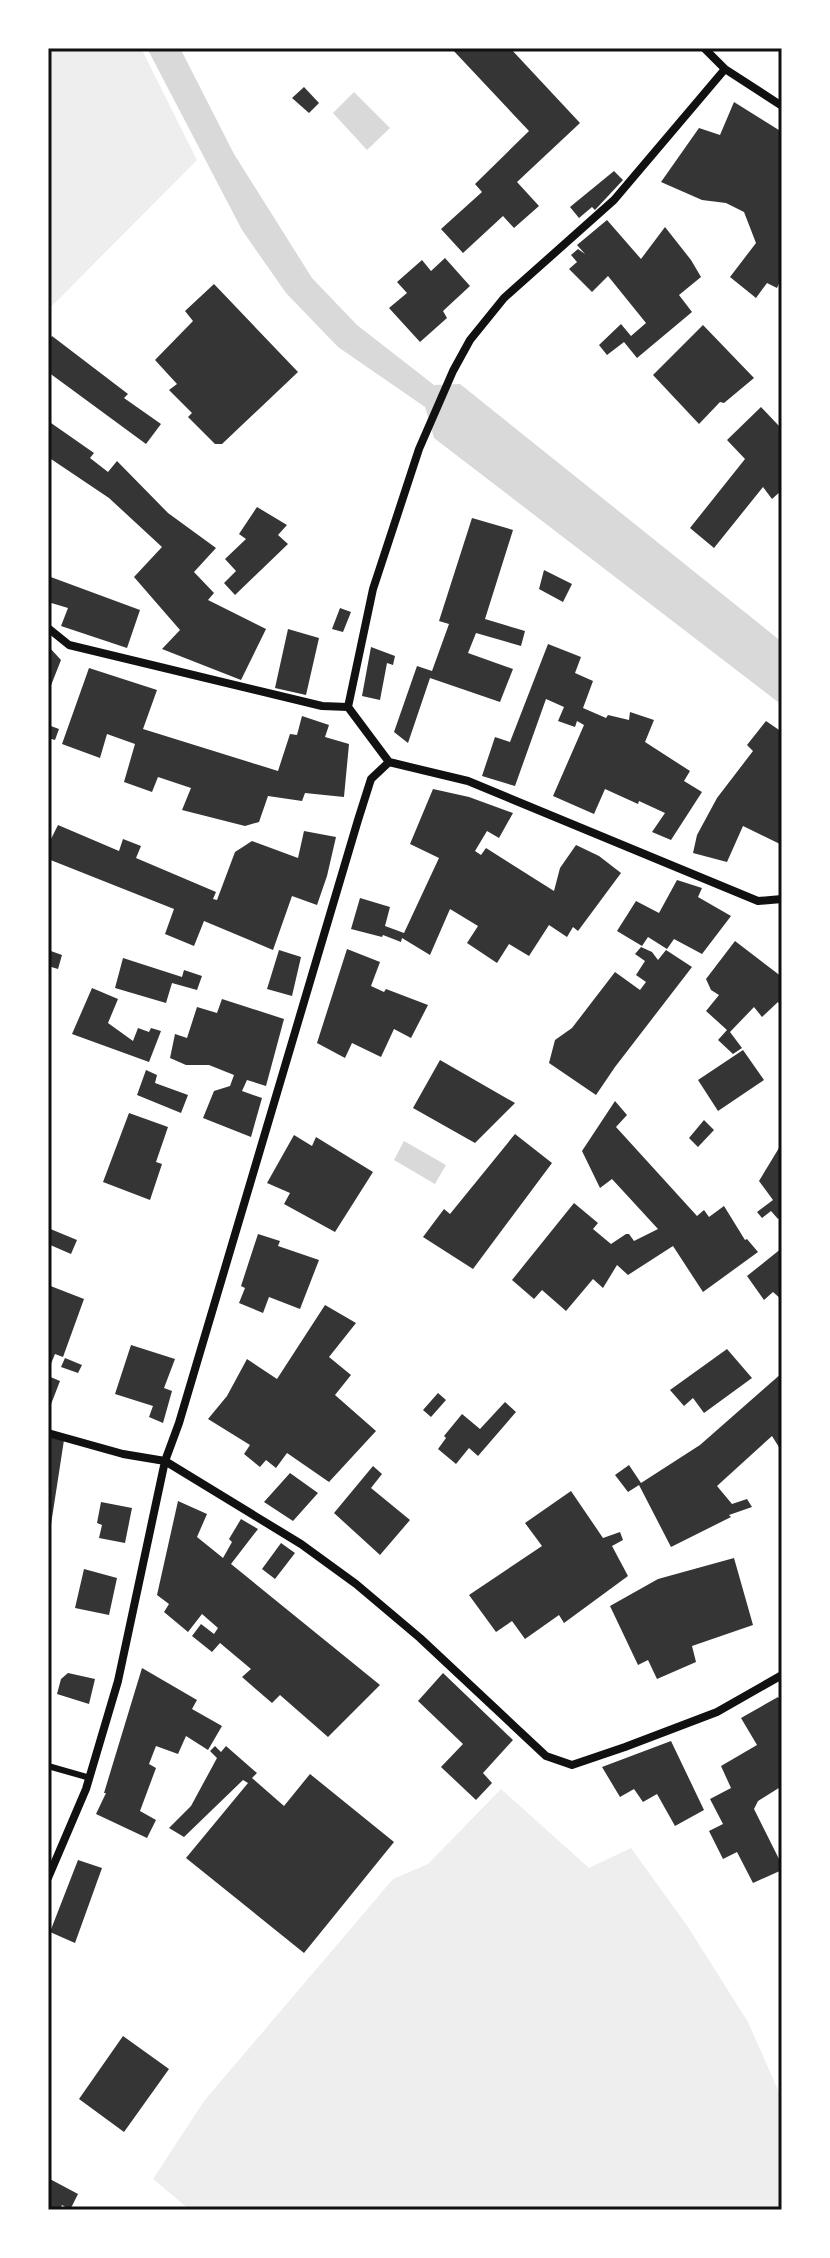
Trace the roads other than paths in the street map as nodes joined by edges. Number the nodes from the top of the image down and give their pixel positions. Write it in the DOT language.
graph roads {
  1 [pos="704,48"];
  2 [pos="725,69"];
  3 [pos="782,106"];
  4 [pos="48,628"];
  5 [pos="348,707"];
  6 [pos="389,762"];
  7 [pos="782,899"];
  8 [pos="48,1433"];
  9 [pos="165,1461"];
  10 [pos="782,1675"];
  11 [pos="48,1766"];
  12 [pos="90,1778"];
  13 [pos="48,1878"];
  1 -- 2 [label="street"];
  2 -- 3 [label="street"];
  2 -- 5 [label="street"];
  4 -- 5 [label="street"];
  5 -- 6 [label="street"];
  6 -- 7 [label="street"];
  6 -- 9 [label="street"];
  8 -- 9 [label="street"];
  9 -- 10 [label="street"];
  9 -- 12 [label="street"];
  11 -- 12 [label="lane"];
  12 -- 13 [label="street"];
}
